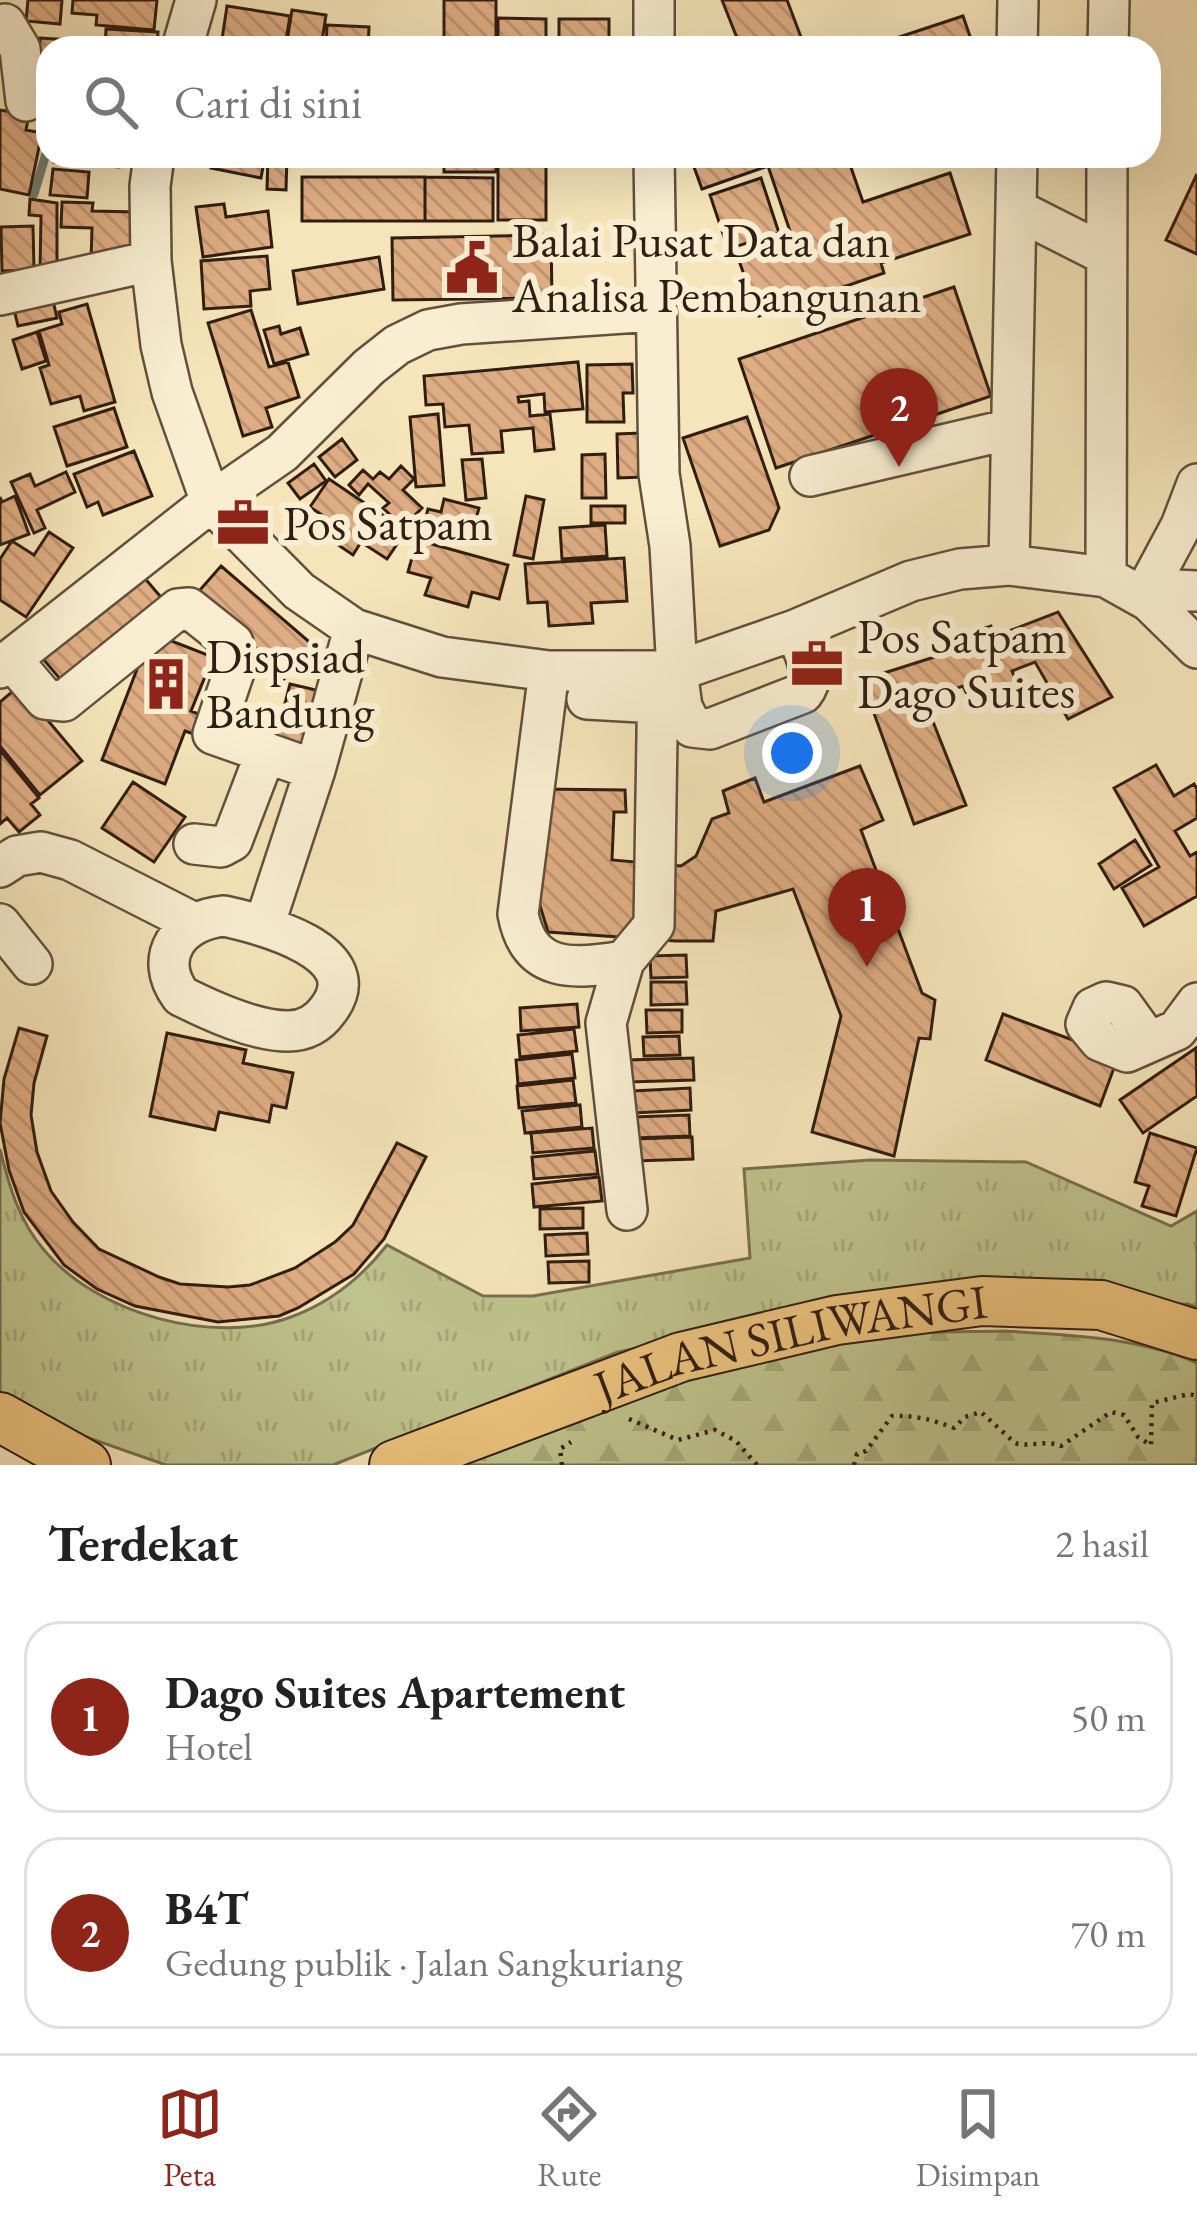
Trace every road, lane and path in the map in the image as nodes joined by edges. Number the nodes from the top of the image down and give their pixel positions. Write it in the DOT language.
graph roads {
  1 [pos="196,0"];
  2 [pos="654,0"];
  3 [pos="1018,0"];
  4 [pos="1108,0"];
  5 [pos="4,25"];
  6 [pos="186,36"];
  7 [pos="654,36"];
  8 [pos="1017,36"];
  9 [pos="1108,36"];
  10 [pos="25,100"];
  11 [pos="152,168"];
  12 [pos="654,168"];
  13 [pos="1017,168"];
  14 [pos="1107,168"];
  15 [pos="1016,210"];
  16 [pos="1106,255"];
  17 [pos="151,261"];
  18 [pos="0,295"];
  19 [pos="655,311"];
  20 [pos="1011,429"];
  21 [pos="810,476"];
  22 [pos="1197,484"];
  23 [pos="203,509"];
  24 [pos="1009,565"];
  25 [pos="1106,577"];
  26 [pos="1149,588"];
  27 [pos="1197,591"];
  28 [pos="795,630"];
  29 [pos="351,636"];
  30 [pos="1197,648"];
  31 [pos="4,663"];
  32 [pos="548,679"];
  33 [pos="664,682"];
  34 [pos="587,699"];
  35 [pos="266,752"];
  36 [pos="315,770"];
  37 [pos="194,844"];
  38 [pos="0,867"];
  39 [pos="194,923"];
  40 [pos="0,924"];
  41 [pos="264,926"];
  42 [pos="624,961"];
  43 [pos="32,964"];
  44 [pos="1197,1004"];
  45 [pos="1148,1041"];
  46 [pos="627,1210"];
  47 [pos="1197,1335"];
  48 [pos="1197,1396"];
  49 [pos="0,1417"];
  50 [pos="617,1417"];
  51 [pos="578,1437"];
  52 [pos="463,1451"];
  53 [pos="86,1465"];
  54 [pos="394,1465"];
  55 [pos="562,1465"];
  56 [pos="757,1465"];
  57 [pos="854,1465"];
  1 -- 6 [label="street"];
  2 -- 7 [label="street"];
  3 -- 8 [label="street"];
  4 -- 9 [label="street"];
  5 -- 10 [label="street"];
  11 -- 17 [label="street"];
  12 -- 19 [label="street"];
  13 -- 15 [label="street"];
  14 -- 16 [label="street"];
  15 -- 16 [label="street"];
  15 -- 20 [label="street"];
  16 -- 25 [label="street"];
  17 -- 18 [label="street"];
  17 -- 23 [label="street"];
  19 -- 23 [label="street"];
  19 -- 33 [label="street"];
  20 -- 21 [label="street"];
  20 -- 24 [label="street"];
  22 -- 26 [label="street"];
  23 -- 29 [label="street"];
  23 -- 31 [label="street"];
  24 -- 25 [label="street"];
  24 -- 28 [label="street"];
  25 -- 26 [label="street"];
  26 -- 27 [label="street"];
  26 -- 30 [label="street"];
  28 -- 33 [label="street"];
  28 -- 33 [label="street"];
  29 -- 32 [label="street"];
  29 -- 36 [label="street"];
  31 -- 35 [label="street"];
  32 -- 33 [label="street"];
  32 -- 42 [label="street"];
  33 -- 34 [label="street"];
  33 -- 42 [label="street"];
  35 -- 36 [label="street"];
  35 -- 37 [label="street"];
  36 -- 41 [label="street"];
  38 -- 39 [label="street"];
  39 -- 41 [label="street"];
  39 -- 41 [label="street"];
  40 -- 43 [label="street"];
  42 -- 46 [label="street"];
  44 -- 45 [label="street"];
  47 -- 52 [label="main road, JALAN SILIWANGI"];
  48 -- 57 [label="path"];
  49 -- 53 [label="main road"];
  50 -- 56 [label="path"];
  51 -- 55 [label="path"];
  52 -- 54 [label="main road, JALAN SILIWANGI"];
}
